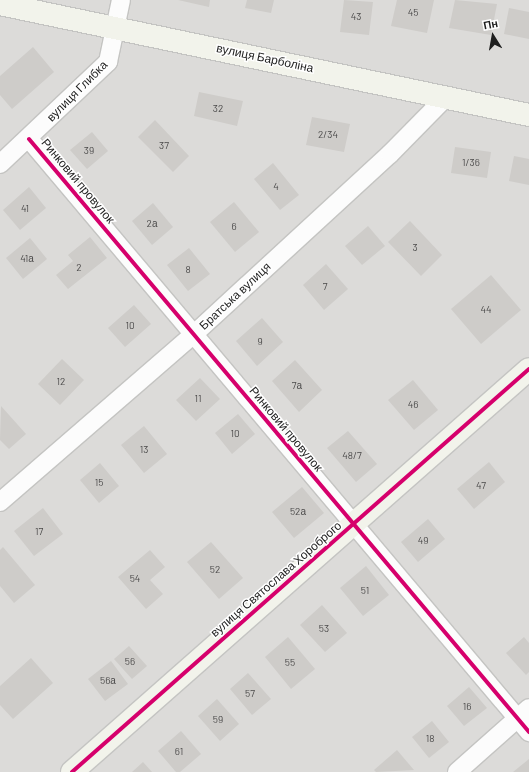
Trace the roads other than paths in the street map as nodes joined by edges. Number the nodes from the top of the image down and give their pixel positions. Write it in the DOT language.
graph roads {
  1 [pos="121,0"];
  2 [pos="0,4"];
  3 [pos="115,26"];
  4 [pos="445,98"];
  5 [pos="529,115"];
  6 [pos="29,138"];
  7 [pos="0,164"];
  8 [pos="193,335"];
  9 [pos="529,369"];
  10 [pos="0,502"];
  11 [pos="353,525"];
  12 [pos="523,713"];
  13 [pos="529,732"];
  14 [pos="72,772"];
  15 [pos="457,772"];
  1 -- 3 [label="street, вулиця Глибка"];
  2 -- 3 [label="street, вулиця Барболіна"];
  3 -- 4 [label="street, вулиця Барболіна"];
  3 -- 6 [label="street, вулиця Глибка"];
  4 -- 5 [label="street, вулиця Барболіна"];
  4 -- 8 [label="street, Братська вулиця"];
  6 -- 7 [label="street, вулиця Глибка"];
  6 -- 8 [label="street, Ринковий провулок"];
  8 -- 10 [label="street, Братська вулиця"];
  8 -- 11 [label="street, Ринковий провулок"];
  9 -- 11 [label="street, вулиця Святослава Хороброго"];
  11 -- 12 [label="street, Ринковий провулок"];
  11 -- 14 [label="street, вулиця Святослава Хороброго"];
  12 -- 13 [label="street, Ринковий провулок"];
  12 -- 15 [label="street"];
}
